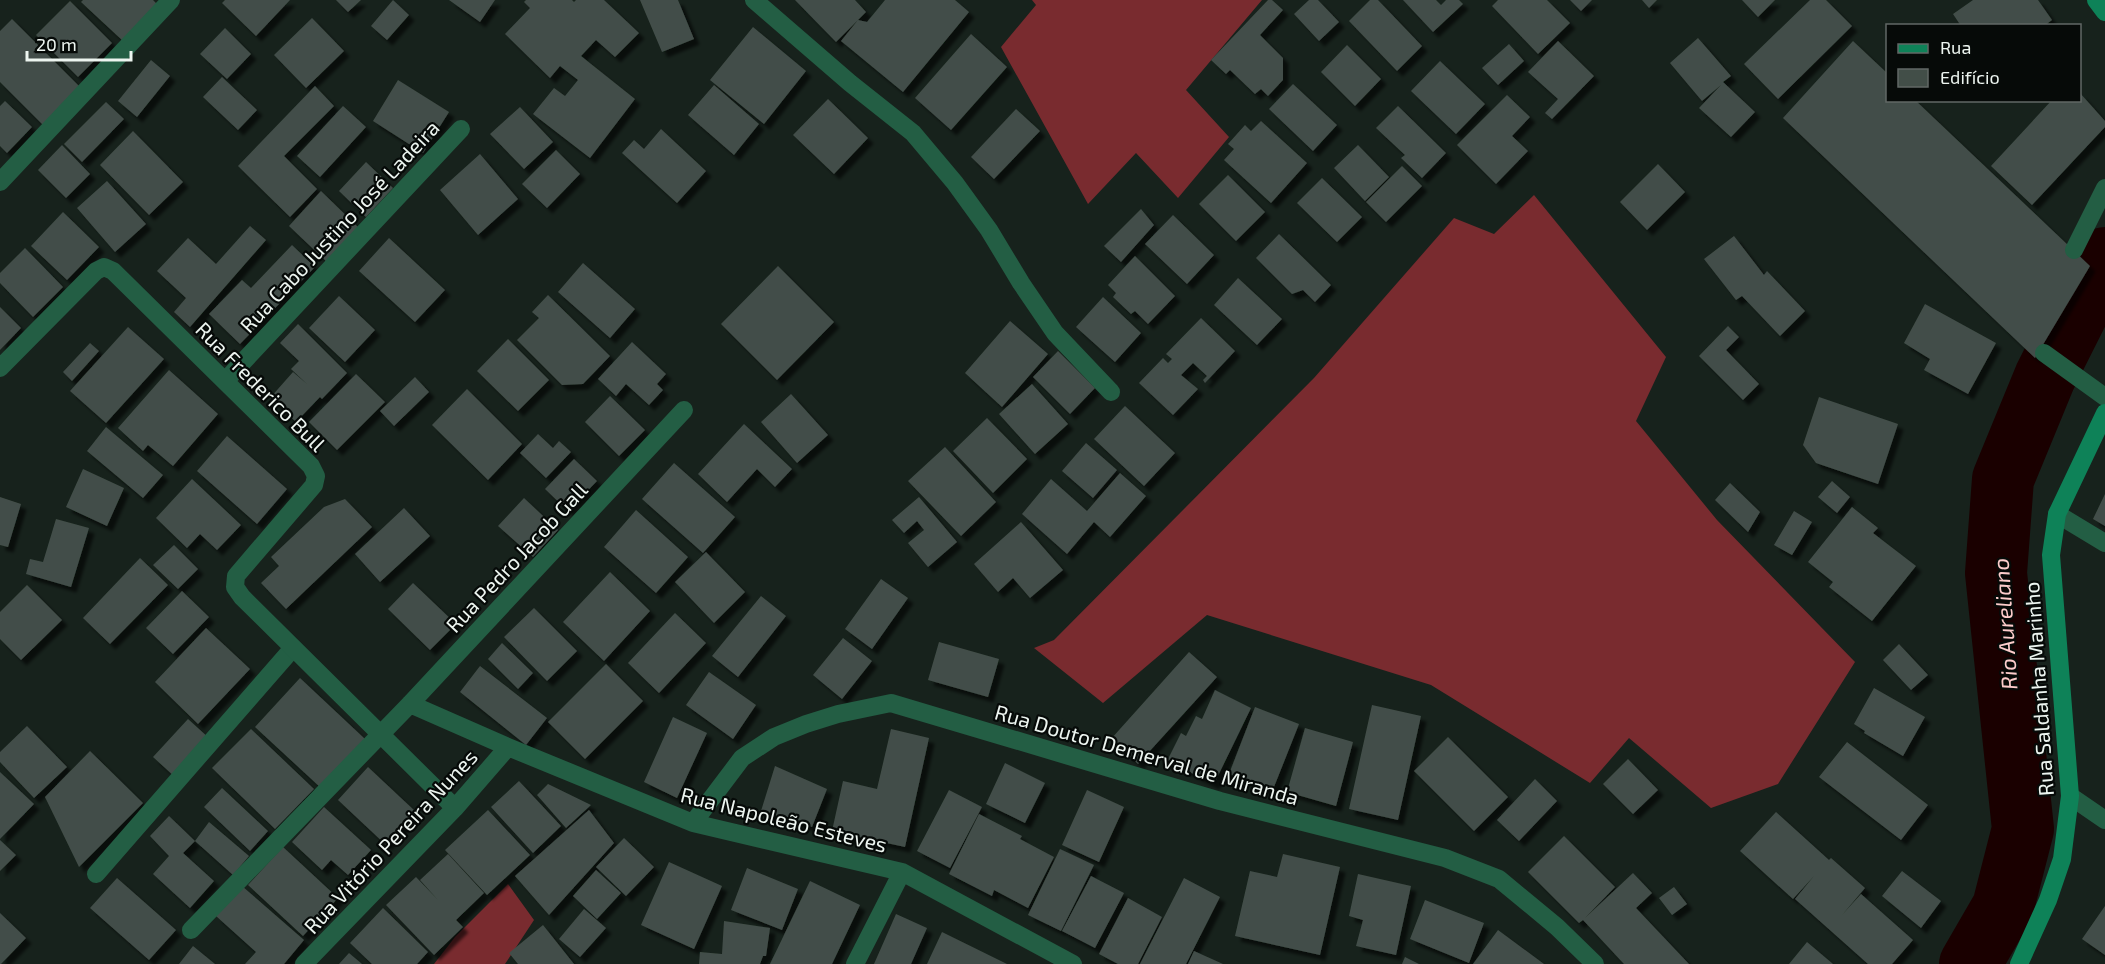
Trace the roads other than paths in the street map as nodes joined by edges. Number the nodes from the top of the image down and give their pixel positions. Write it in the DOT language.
graph roads {
  1 [pos="171,0"];
  2 [pos="2096,0"];
  3 [pos="756,1"];
  4 [pos="2105,12"];
  5 [pos="461,129"];
  6 [pos="0,182"];
  7 [pos="2105,188"];
  8 [pos="2074,250"];
  9 [pos="2044,353"];
  10 [pos="0,368"];
  11 [pos="226,380"];
  12 [pos="1111,392"];
  13 [pos="2105,397"];
  14 [pos="684,410"];
  15 [pos="2105,413"];
  16 [pos="2057,514"];
  17 [pos="2105,543"];
  18 [pos="293,648"];
  19 [pos="410,704"];
  20 [pos="380,734"];
  21 [pos="508,747"];
  22 [pos="2070,796"];
  23 [pos="455,808"];
  24 [pos="2105,820"];
  25 [pos="693,823"];
  26 [pos="902,872"];
  27 [pos="96,874"];
  28 [pos="191,930"];
  29 [pos="304,964"];
  30 [pos="855,964"];
  31 [pos="1073,964"];
  32 [pos="1595,964"];
  33 [pos="2019,964"];
  1 -- 6 [label="street"];
  2 -- 4 [label="main road"];
  3 -- 12 [label="street"];
  5 -- 11 [label="street, Rua Cabo Justino José Ladeira"];
  7 -- 8 [label="street"];
  9 -- 13 [label="street"];
  10 -- 11 [label="street, Rua Frederico Bull"];
  11 -- 18 [label="street, Rua Frederico Bull"];
  14 -- 19 [label="street, Rua Pedro Jacob Gall"];
  15 -- 16 [label="main road, Rua Saldanha Marinho"];
  16 -- 17 [label="street"];
  16 -- 22 [label="main road, Rua Saldanha Marinho"];
  18 -- 20 [label="street, Rua Frederico Bull"];
  18 -- 27 [label="street"];
  19 -- 20 [label="street, Rua Pedro Jacob Gall"];
  19 -- 21 [label="street, Rua Napoleão Esteves"];
  20 -- 23 [label="street, Rua Frederico Bull"];
  20 -- 28 [label="street, Rua Pedro Jacob Gall"];
  21 -- 23 [label="street, Rua Vitório Pereira Nunes"];
  21 -- 25 [label="street, Rua Napoleão Esteves"];
  22 -- 24 [label="street"];
  22 -- 33 [label="main road, Rua Saldanha Marinho"];
  23 -- 29 [label="street, Rua Vitório Pereira Nunes"];
  25 -- 26 [label="street, Rua Napoleão Esteves"];
  25 -- 32 [label="street, Rua Doutor Demerval de Miranda"];
  26 -- 30 [label="street"];
  26 -- 31 [label="street, Rua Napoleão Esteves"];
}
